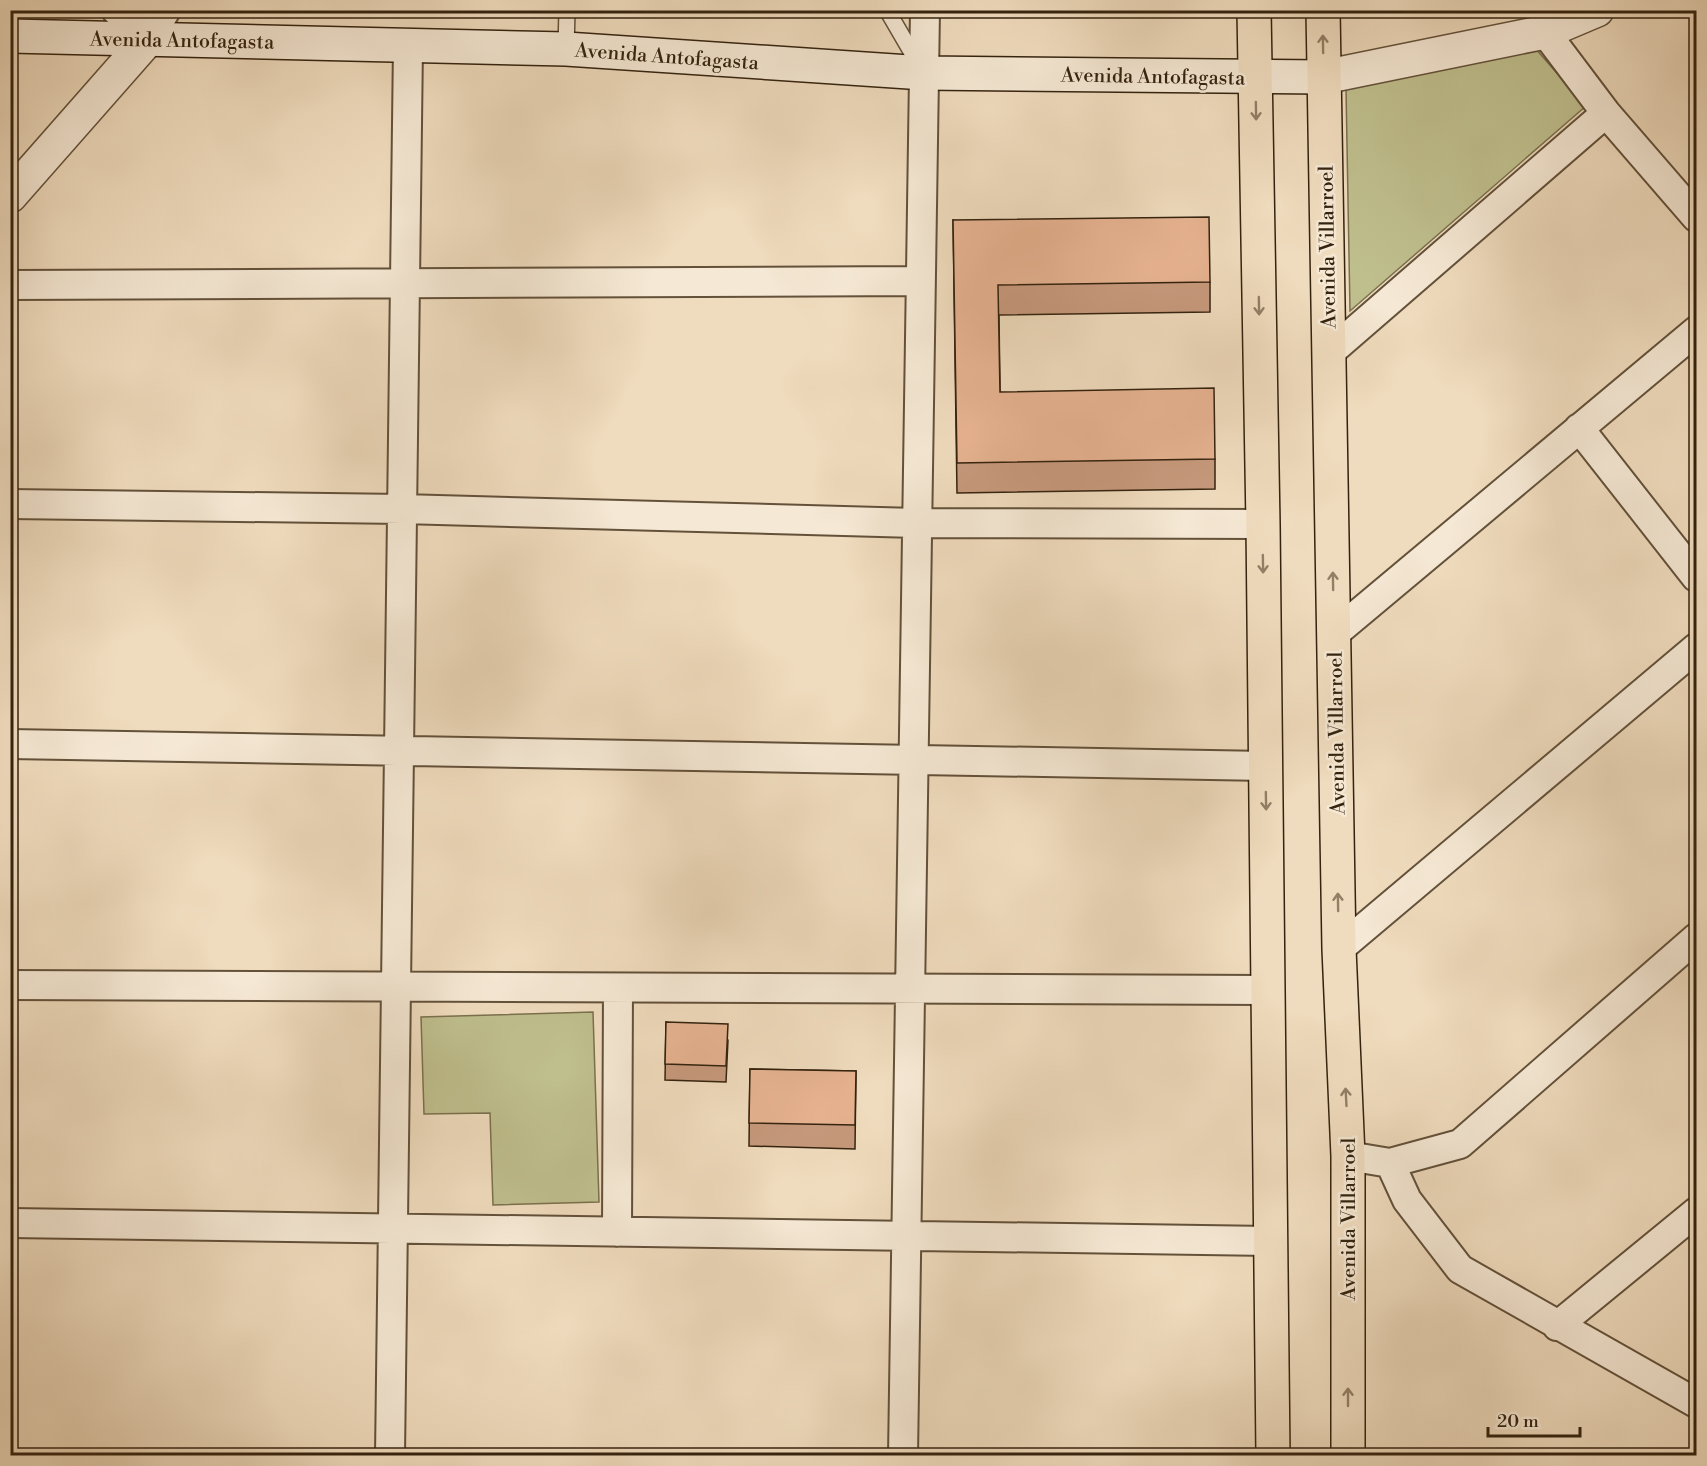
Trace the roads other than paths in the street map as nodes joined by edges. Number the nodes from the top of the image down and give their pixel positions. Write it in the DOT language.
graph roads {
  1 [pos="116,10"];
  2 [pos="567,10"];
  3 [pos="887,10"];
  4 [pos="925,10"];
  5 [pos="1254,10"];
  6 [pos="1323,10"];
  7 [pos="1597,10"];
  8 [pos="157,24"];
  9 [pos="1545,32"];
  10 [pos="10,36"];
  11 [pos="408,46"];
  12 [pos="566,49"];
  13 [pos="924,72"];
  14 [pos="1256,77"];
  15 [pos="1324,77"];
  16 [pos="1606,113"];
  17 [pos="10,196"];
  18 [pos="1696,217"];
  19 [pos="920,281"];
  20 [pos="405,282"];
  21 [pos="10,285"];
  22 [pos="1696,331"];
  23 [pos="1328,354"];
  24 [pos="1579,428"];
  25 [pos="10,504"];
  26 [pos="402,509"];
  27 [pos="916,523"];
  28 [pos="1263,524"];
  29 [pos="1696,577"];
  30 [pos="1334,634"];
  31 [pos="1696,648"];
  32 [pos="10,744"];
  33 [pos="399,751"];
  34 [pos="913,760"];
  35 [pos="1266,765"];
  36 [pos="1696,938"];
  37 [pos="1339,950"];
  38 [pos="10,985"];
  39 [pos="396,987"];
  40 [pos="618,988"];
  41 [pos="909,989"];
  42 [pos="1268,990"];
  43 [pos="1348,1156"];
  44 [pos="1390,1163"];
  45 [pos="1696,1212"];
  46 [pos="10,1222"];
  47 [pos="393,1228"];
  48 [pos="617,1232"];
  49 [pos="906,1236"];
  50 [pos="1270,1241"];
  51 [pos="1557,1326"];
  52 [pos="1696,1403"];
  53 [pos="390,1455"];
  54 [pos="903,1455"];
  55 [pos="1273,1455"];
  56 [pos="1348,1455"];
  1 -- 8 [label="street"];
  2 -- 12 [label="lane"];
  3 -- 13 [label="lane"];
  4 -- 13 [label="street"];
  5 -- 14 [label="main road"];
  15 -- 6 [label="main road, Avenida Villarroel, one-way"];
  7 -- 9 [label="main road, Avenida Antofagasta"];
  8 -- 10 [label="main road, Avenida Antofagasta"];
  8 -- 11 [label="main road, Avenida Antofagasta"];
  8 -- 17 [label="main road"];
  9 -- 15 [label="main road, Avenida Antofagasta"];
  9 -- 16 [label="street"];
  11 -- 12 [label="main road, Avenida Antofagasta"];
  11 -- 20 [label="street"];
  12 -- 13 [label="main road, Avenida Antofagasta"];
  13 -- 14 [label="main road, Avenida Antofagasta"];
  13 -- 19 [label="street"];
  14 -- 15 [label="main road, Avenida Antofagasta"];
  14 -- 28 [label="main road, one-way"];
  15 -- 23 [label="main road, Avenida Villarroel"];
  16 -- 18 [label="street"];
  16 -- 23 [label="street"];
  19 -- 20 [label="street"];
  19 -- 27 [label="street"];
  20 -- 21 [label="street"];
  20 -- 26 [label="street"];
  22 -- 24 [label="street"];
  30 -- 23 [label="main road, Avenida Villarroel, one-way"];
  24 -- 29 [label="street"];
  24 -- 30 [label="street"];
  25 -- 26 [label="street"];
  26 -- 27 [label="street"];
  26 -- 33 [label="street"];
  27 -- 28 [label="street"];
  27 -- 34 [label="street"];
  28 -- 35 [label="main road, one-way"];
  37 -- 30 [label="main road, Avenida Villarroel, one-way"];
  31 -- 37 [label="street"];
  32 -- 33 [label="street"];
  33 -- 34 [label="street"];
  33 -- 39 [label="street"];
  34 -- 35 [label="street"];
  34 -- 41 [label="street"];
  35 -- 42 [label="main road, one-way"];
  36 -- 44 [label="street"];
  43 -- 37 [label="main road, Avenida Villarroel, one-way"];
  38 -- 39 [label="street"];
  39 -- 40 [label="street"];
  39 -- 47 [label="street"];
  40 -- 41 [label="street"];
  40 -- 48 [label="street"];
  41 -- 42 [label="street"];
  41 -- 49 [label="street"];
  42 -- 50 [label="main road"];
  43 -- 44 [label="street"];
  56 -- 43 [label="main road, Avenida Villarroel, one-way"];
  44 -- 51 [label="street"];
  45 -- 51 [label="street"];
  46 -- 47 [label="street"];
  47 -- 48 [label="street"];
  47 -- 53 [label="street"];
  48 -- 49 [label="street"];
  49 -- 50 [label="street"];
  49 -- 54 [label="street"];
  50 -- 55 [label="main road"];
  51 -- 52 [label="street"];
}
